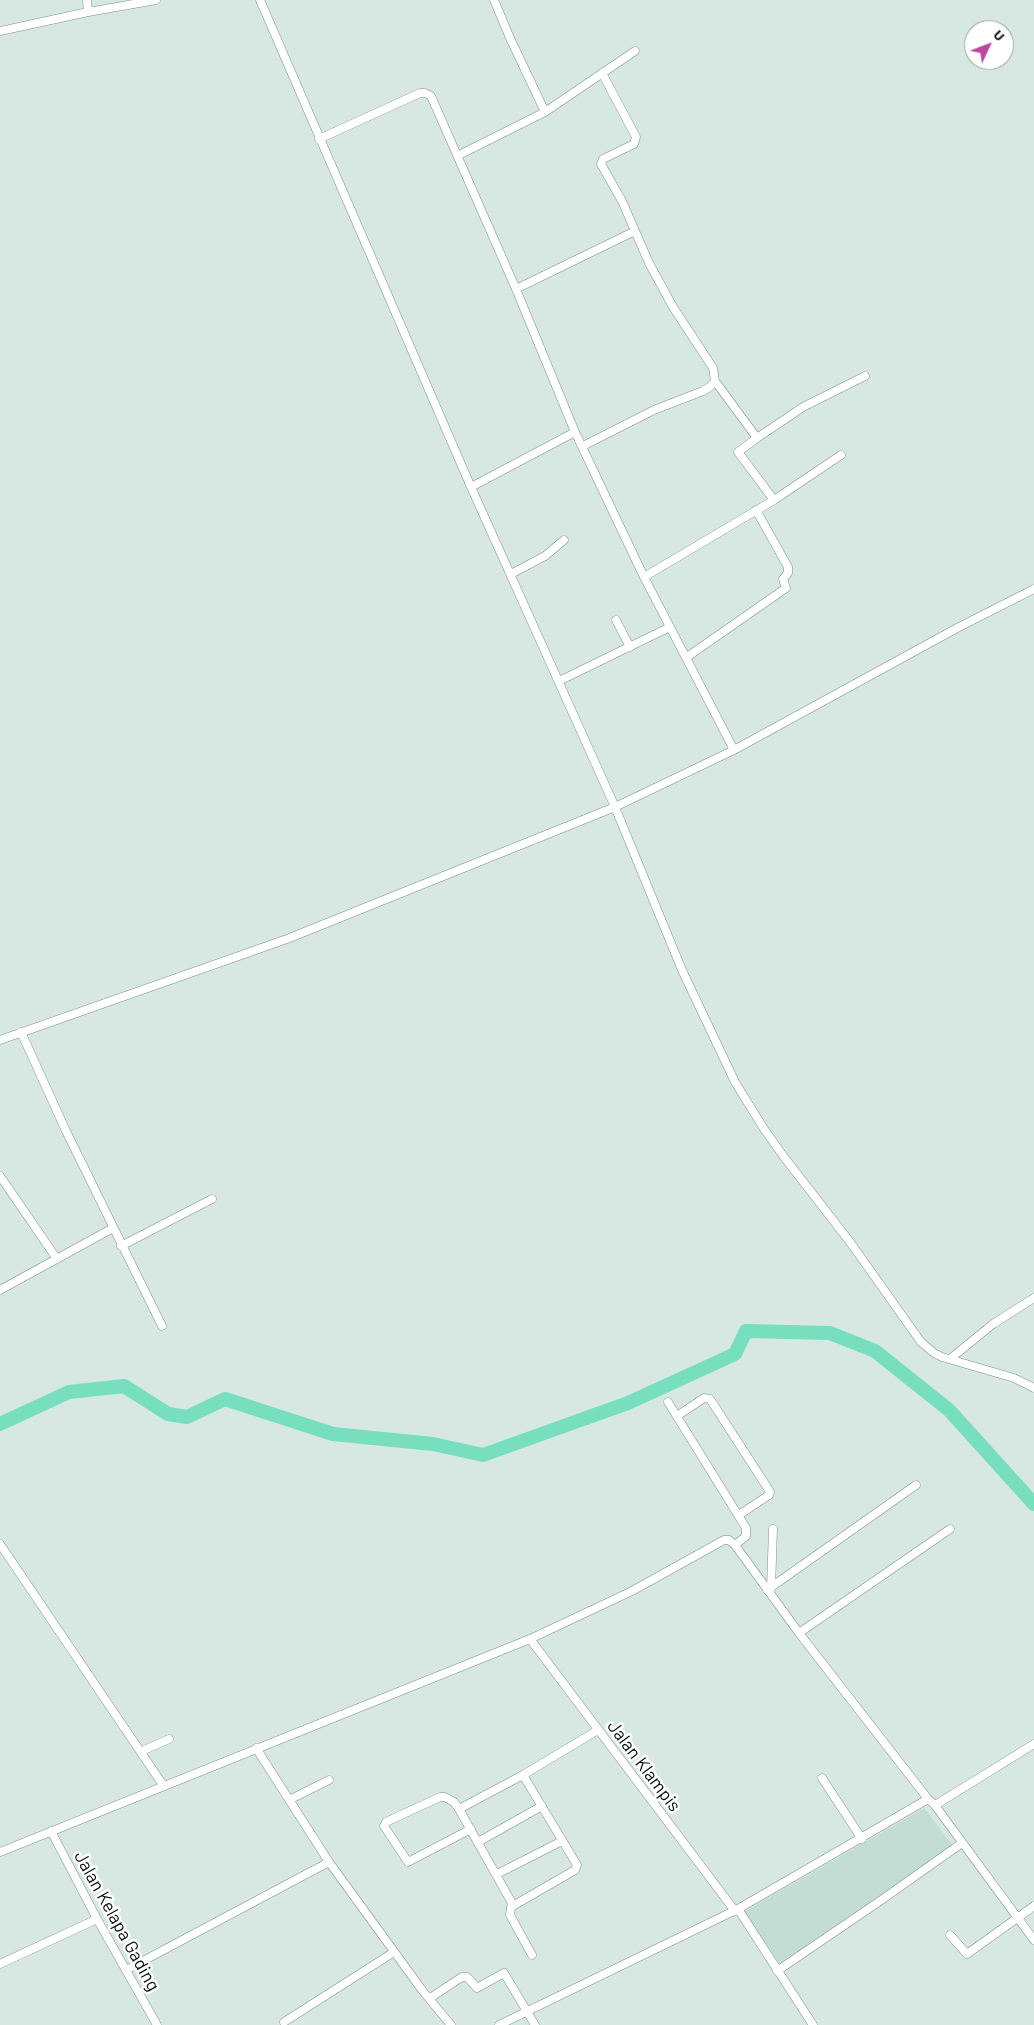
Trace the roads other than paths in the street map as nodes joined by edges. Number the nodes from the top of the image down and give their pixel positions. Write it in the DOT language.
graph roads {
  1 [pos="87,0"];
  2 [pos="156,0"];
  3 [pos="260,0"];
  4 [pos="494,0"];
  5 [pos="88,12"];
  6 [pos="0,31"];
  7 [pos="635,51"];
  8 [pos="602,72"];
  9 [pos="545,112"];
  10 [pos="319,139"];
  11 [pos="458,156"];
  12 [pos="635,231"];
  13 [pos="516,288"];
  14 [pos="865,376"];
  15 [pos="715,381"];
  16 [pos="575,432"];
  17 [pos="757,438"];
  18 [pos="583,446"];
  19 [pos="841,456"];
  20 [pos="471,487"];
  21 [pos="774,500"];
  22 [pos="756,510"];
  23 [pos="564,540"];
  24 [pos="511,574"];
  25 [pos="644,577"];
  26 [pos="1034,589"];
  27 [pos="616,620"];
  28 [pos="670,627"];
  29 [pos="630,647"];
  30 [pos="687,657"];
  31 [pos="560,682"];
  32 [pos="734,750"];
  33 [pos="615,808"];
  34 [pos="22,1032"];
  35 [pos="0,1040"];
  36 [pos="1,1180"];
  37 [pos="212,1199"];
  38 [pos="113,1228"];
  39 [pos="121,1246"];
  40 [pos="57,1259"];
  41 [pos="0,1290"];
  42 [pos="1034,1298"];
  43 [pos="162,1326"];
  44 [pos="950,1359"];
  45 [pos="1034,1388"];
  46 [pos="668,1402"];
  47 [pos="677,1416"];
  48 [pos="916,1485"];
  49 [pos="738,1515"];
  50 [pos="950,1528"];
  51 [pos="773,1529"];
  52 [pos="0,1544"];
  53 [pos="735,1545"];
  54 [pos="769,1589"];
  55 [pos="799,1633"];
  56 [pos="530,1639"];
  57 [pos="598,1730"];
  58 [pos="169,1739"];
  59 [pos="1034,1744"];
  60 [pos="256,1748"];
  61 [pos="142,1751"];
  62 [pos="523,1775"];
  63 [pos="822,1778"];
  64 [pos="329,1780"];
  65 [pos="163,1785"];
  66 [pos="289,1800"];
  67 [pos="931,1801"];
  68 [pos="542,1806"];
  69 [pos="459,1810"];
  70 [pos="471,1829"];
  71 [pos="51,1831"];
  72 [pos="862,1839"];
  73 [pos="562,1841"];
  74 [pos="478,1842"];
  75 [pos="962,1842"];
  76 [pos="0,1852"];
  77 [pos="329,1862"];
  78 [pos="497,1874"];
  79 [pos="513,1905"];
  80 [pos="1034,1906"];
  81 [pos="737,1910"];
  82 [pos="1019,1918"];
  83 [pos="97,1919"];
  84 [pos="950,1935"];
  85 [pos="1034,1940"];
  86 [pos="394,1952"];
  87 [pos="532,1955"];
  88 [pos="0,1964"];
  89 [pos="126,1970"];
  90 [pos="777,1971"];
  91 [pos="430,1998"];
  92 [pos="526,2011"];
  93 [pos="284,2022"];
  94 [pos="157,2025"];
  95 [pos="451,2025"];
  96 [pos="499,2025"];
  97 [pos="534,2025"];
  98 [pos="813,2025"];
  1 -- 5 [label="street"];
  2 -- 5 [label="street"];
  3 -- 10 [label="street"];
  4 -- 9 [label="street"];
  5 -- 6 [label="street"];
  7 -- 8 [label="street"];
  8 -- 9 [label="street"];
  8 -- 12 [label="street"];
  9 -- 11 [label="street"];
  10 -- 11 [label="street"];
  10 -- 20 [label="street"];
  11 -- 13 [label="street"];
  12 -- 13 [label="street"];
  12 -- 15 [label="street"];
  13 -- 16 [label="street"];
  14 -- 17 [label="street"];
  15 -- 17 [label="street"];
  15 -- 18 [label="street"];
  16 -- 18 [label="street"];
  16 -- 20 [label="street"];
  17 -- 21 [label="street"];
  18 -- 25 [label="street"];
  19 -- 21 [label="street"];
  20 -- 24 [label="street"];
  21 -- 22 [label="street"];
  22 -- 25 [label="street"];
  22 -- 30 [label="street"];
  23 -- 24 [label="street"];
  24 -- 31 [label="street"];
  25 -- 28 [label="street"];
  26 -- 32 [label="street"];
  27 -- 29 [label="street"];
  28 -- 29 [label="street"];
  28 -- 30 [label="street"];
  29 -- 31 [label="street"];
  30 -- 32 [label="street"];
  31 -- 33 [label="street"];
  32 -- 33 [label="street"];
  33 -- 34 [label="street"];
  33 -- 44 [label="street"];
  34 -- 35 [label="street"];
  34 -- 38 [label="street"];
  36 -- 40 [label="street"];
  37 -- 39 [label="street"];
  38 -- 39 [label="street"];
  38 -- 40 [label="street"];
  39 -- 43 [label="street"];
  40 -- 41 [label="street"];
  42 -- 44 [label="street"];
  44 -- 45 [label="street"];
  46 -- 47 [label="street"];
  47 -- 49 [label="street"];
  47 -- 49 [label="street"];
  48 -- 54 [label="street"];
  49 -- 53 [label="street"];
  50 -- 55 [label="street"];
  51 -- 54 [label="street"];
  52 -- 61 [label="street"];
  53 -- 54 [label="street"];
  53 -- 56 [label="street"];
  54 -- 55 [label="street"];
  55 -- 67 [label="street"];
  56 -- 57 [label="street, Jalan Klampis"];
  56 -- 60 [label="street"];
  57 -- 62 [label="street"];
  57 -- 81 [label="street, Jalan Klampis"];
  58 -- 61 [label="street"];
  59 -- 67 [label="street"];
  60 -- 65 [label="street"];
  60 -- 66 [label="street"];
  61 -- 65 [label="street"];
  62 -- 68 [label="street"];
  62 -- 69 [label="street"];
  63 -- 72 [label="street"];
  64 -- 66 [label="street"];
  65 -- 71 [label="street"];
  66 -- 77 [label="street"];
  67 -- 72 [label="street"];
  67 -- 75 [label="street"];
  68 -- 73 [label="street"];
  68 -- 74 [label="street"];
  69 -- 70 [label="street"];
  69 -- 70 [label="street"];
  70 -- 74 [label="street"];
  71 -- 76 [label="street"];
  71 -- 83 [label="street, Jalan Kelapa Gading"];
  72 -- 81 [label="street"];
  73 -- 78 [label="street"];
  73 -- 79 [label="street"];
  74 -- 78 [label="street"];
  75 -- 82 [label="street"];
  75 -- 90 [label="street"];
  77 -- 86 [label="street"];
  77 -- 89 [label="street"];
  78 -- 79 [label="street"];
  79 -- 87 [label="street"];
  80 -- 82 [label="street"];
  81 -- 90 [label="street, Jalan Klampis"];
  81 -- 92 [label="street"];
  82 -- 84 [label="street"];
  82 -- 85 [label="street"];
  83 -- 88 [label="street"];
  83 -- 89 [label="street, Jalan Kelapa Gading"];
  86 -- 91 [label="street"];
  86 -- 93 [label="street"];
  89 -- 94 [label="street, Jalan Kelapa Gading"];
  90 -- 98 [label="street, Jalan Klampis"];
  91 -- 92 [label="street"];
  91 -- 95 [label="street"];
  92 -- 96 [label="street"];
  92 -- 97 [label="street"];
}
